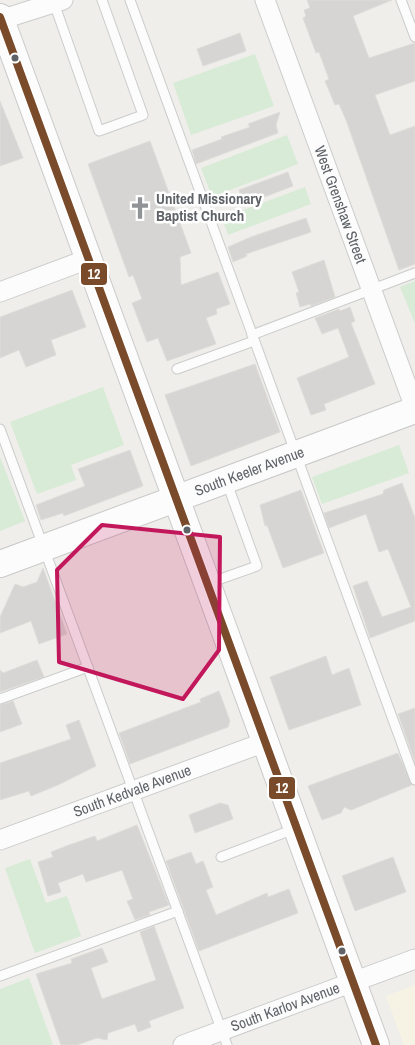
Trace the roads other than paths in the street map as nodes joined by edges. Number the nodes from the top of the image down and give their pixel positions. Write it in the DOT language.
graph roads {
  1 [pos="102,0"];
  2 [pos="130,0"];
  3 [pos="265,0"];
  4 [pos="401,0"];
  5 [pos="58,2"];
  6 [pos="0,19"];
  7 [pos="415,37"];
  8 [pos="88,259"];
  9 [pos="415,273"];
  10 [pos="372,290"];
  11 [pos="0,292"];
  12 [pos="253,338"];
  13 [pos="177,369"];
  14 [pos="415,409"];
  15 [pos="0,429"];
  16 [pos="296,454"];
  17 [pos="226,480"];
  18 [pos="176,499"];
  19 [pos="44,548"];
  20 [pos="0,564"];
  21 [pos="207,584"];
  22 [pos="88,667"];
  23 [pos="0,700"];
  24 [pos="265,742"];
  25 [pos="415,780"];
  26 [pos="133,790"];
  27 [pos="296,828"];
  28 [pos="0,840"];
  29 [pos="221,857"];
  30 [pos="178,911"];
  31 [pos="415,959"];
  32 [pos="0,976"];
  33 [pos="352,982"];
  34 [pos="225,1038"];
  35 [pos="182,1045"];
  36 [pos="376,1045"];
  1 -- 5 [label="lane"];
  2 -- 12 [label="lane"];
  3 -- 10 [label="street, West Grenshaw Street"];
  4 -- 7 [label="lane"];
  5 -- 6 [label="street"];
  6 -- 8 [label="main road"];
  8 -- 11 [label="street"];
  8 -- 18 [label="main road"];
  9 -- 10 [label="lane"];
  10 -- 12 [label="lane"];
  10 -- 14 [label="street, West Grenshaw Street"];
  12 -- 13 [label="lane"];
  12 -- 16 [label="lane"];
  14 -- 16 [label="main road, South Keeler Avenue"];
  15 -- 19 [label="lane"];
  16 -- 17 [label="main road, South Keeler Avenue"];
  16 -- 25 [label="lane"];
  17 -- 18 [label="main road, South Keeler Avenue"];
  17 -- 21 [label="lane"];
  18 -- 19 [label="main road, South Keeler Avenue"];
  18 -- 21 [label="main road"];
  19 -- 20 [label="main road, South Keeler Avenue"];
  19 -- 22 [label="lane"];
  21 -- 24 [label="main road"];
  22 -- 23 [label="lane"];
  22 -- 26 [label="lane"];
  24 -- 26 [label="street, South Kedvale Avenue"];
  24 -- 27 [label="main road"];
  26 -- 28 [label="street, South Kedvale Avenue"];
  26 -- 30 [label="lane"];
  27 -- 29 [label="lane"];
  27 -- 33 [label="main road"];
  30 -- 32 [label="lane"];
  30 -- 34 [label="lane"];
  31 -- 33 [label="street, South Karlov Avenue"];
  33 -- 34 [label="street, South Karlov Avenue"];
  33 -- 36 [label="main road"];
  34 -- 35 [label="street, South Karlov Avenue"];
}
